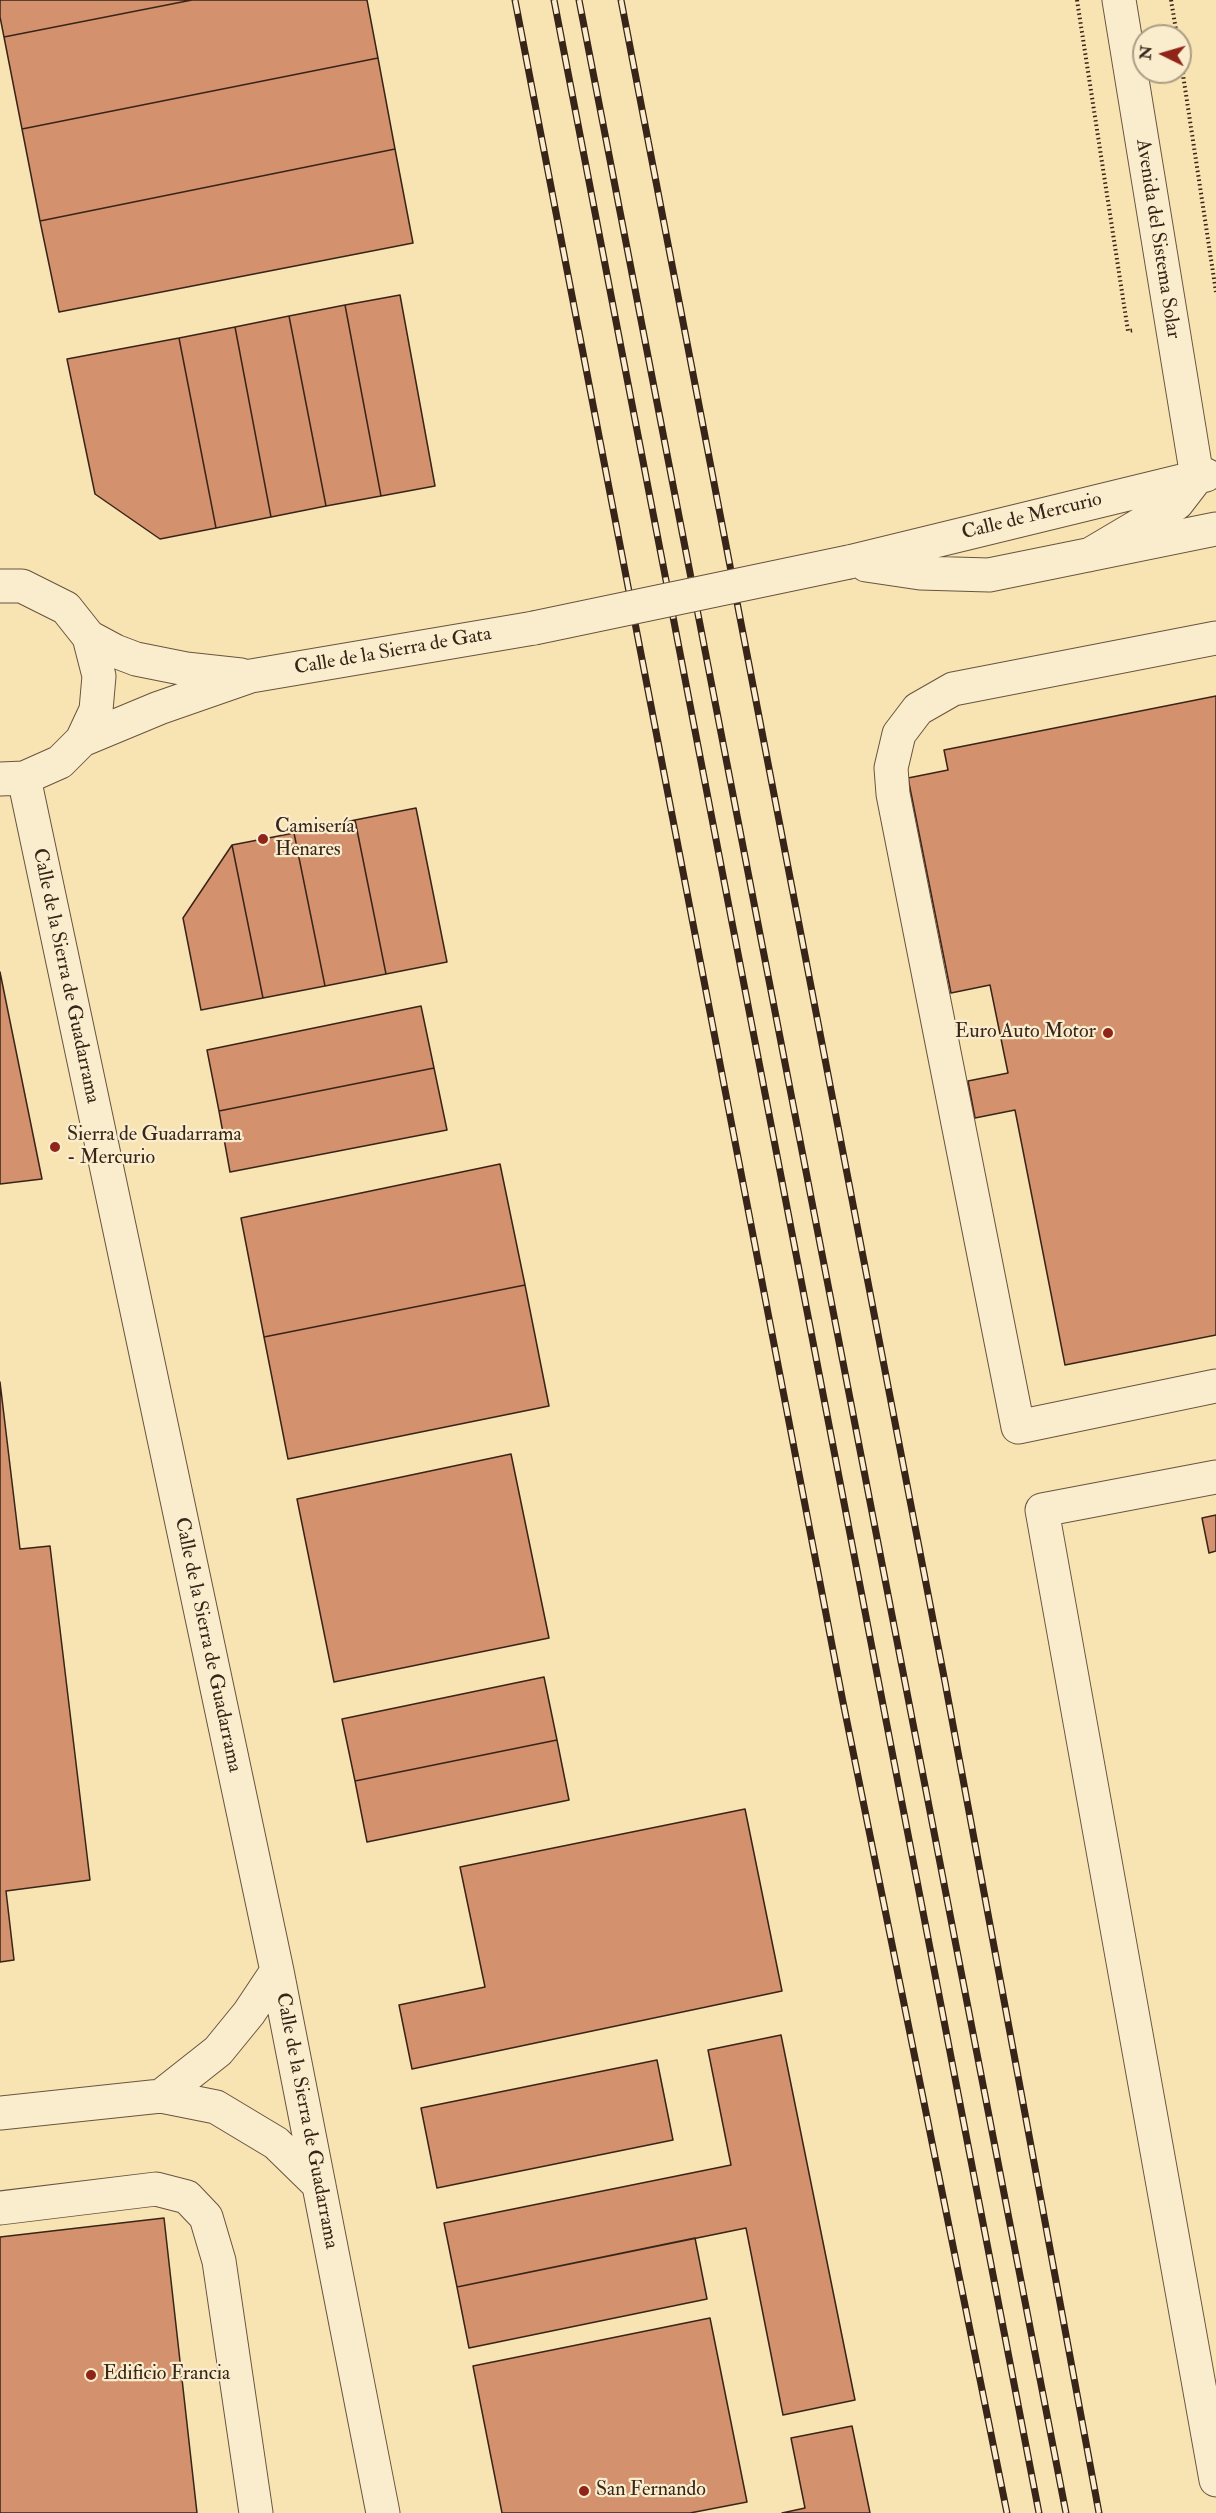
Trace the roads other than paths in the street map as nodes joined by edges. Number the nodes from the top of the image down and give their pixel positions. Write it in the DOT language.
graph roads {
  1 [pos="1119,0"];
  2 [pos="1210,478"];
  3 [pos="1216,529"];
  4 [pos="1089,555"];
  5 [pos="849,562"];
  6 [pos="0,586"];
  7 [pos="534,628"];
  8 [pos="89,637"];
  9 [pos="1216,638"];
  10 [pos="251,676"];
  11 [pos="82,740"];
  12 [pos="12,778"];
  13 [pos="1216,1386"];
  14 [pos="1216,1477"];
  15 [pos="277,1971"];
  16 [pos="161,2096"];
  17 [pos="0,2113"];
  18 [pos="319,2185"];
  19 [pos="0,2208"];
  20 [pos="1216,2480"];
  21 [pos="256,2513"];
  22 [pos="383,2513"];
  1 -- 2 [label="street, Avenida del Sistema Solar"];
  2 -- 4 [label="street"];
  2 -- 5 [label="street, Calle de Mercurio"];
  3 -- 4 [label="street, Calle de Mercurio"];
  4 -- 5 [label="street, Calle de Mercurio"];
  5 -- 7 [label="street, Calle de Mercurio, bridge"];
  6 -- 8 [label="street"];
  7 -- 10 [label="street, Calle de la Sierra de Gata"];
  8 -- 10 [label="street, Calle de la Sierra de Gata"];
  8 -- 11 [label="street"];
  9 -- 13 [label="street"];
  10 -- 11 [label="street, Calle de la Sierra de Gata"];
  11 -- 12 [label="street"];
  12 -- 15 [label="street, Calle de la Sierra de Guadarrama"];
  14 -- 20 [label="street"];
  15 -- 16 [label="street"];
  15 -- 18 [label="street, Calle de la Sierra de Guadarrama"];
  16 -- 17 [label="street"];
  16 -- 18 [label="street"];
  18 -- 22 [label="street, Calle de la Sierra de Guadarrama"];
  19 -- 21 [label="street"];
}
